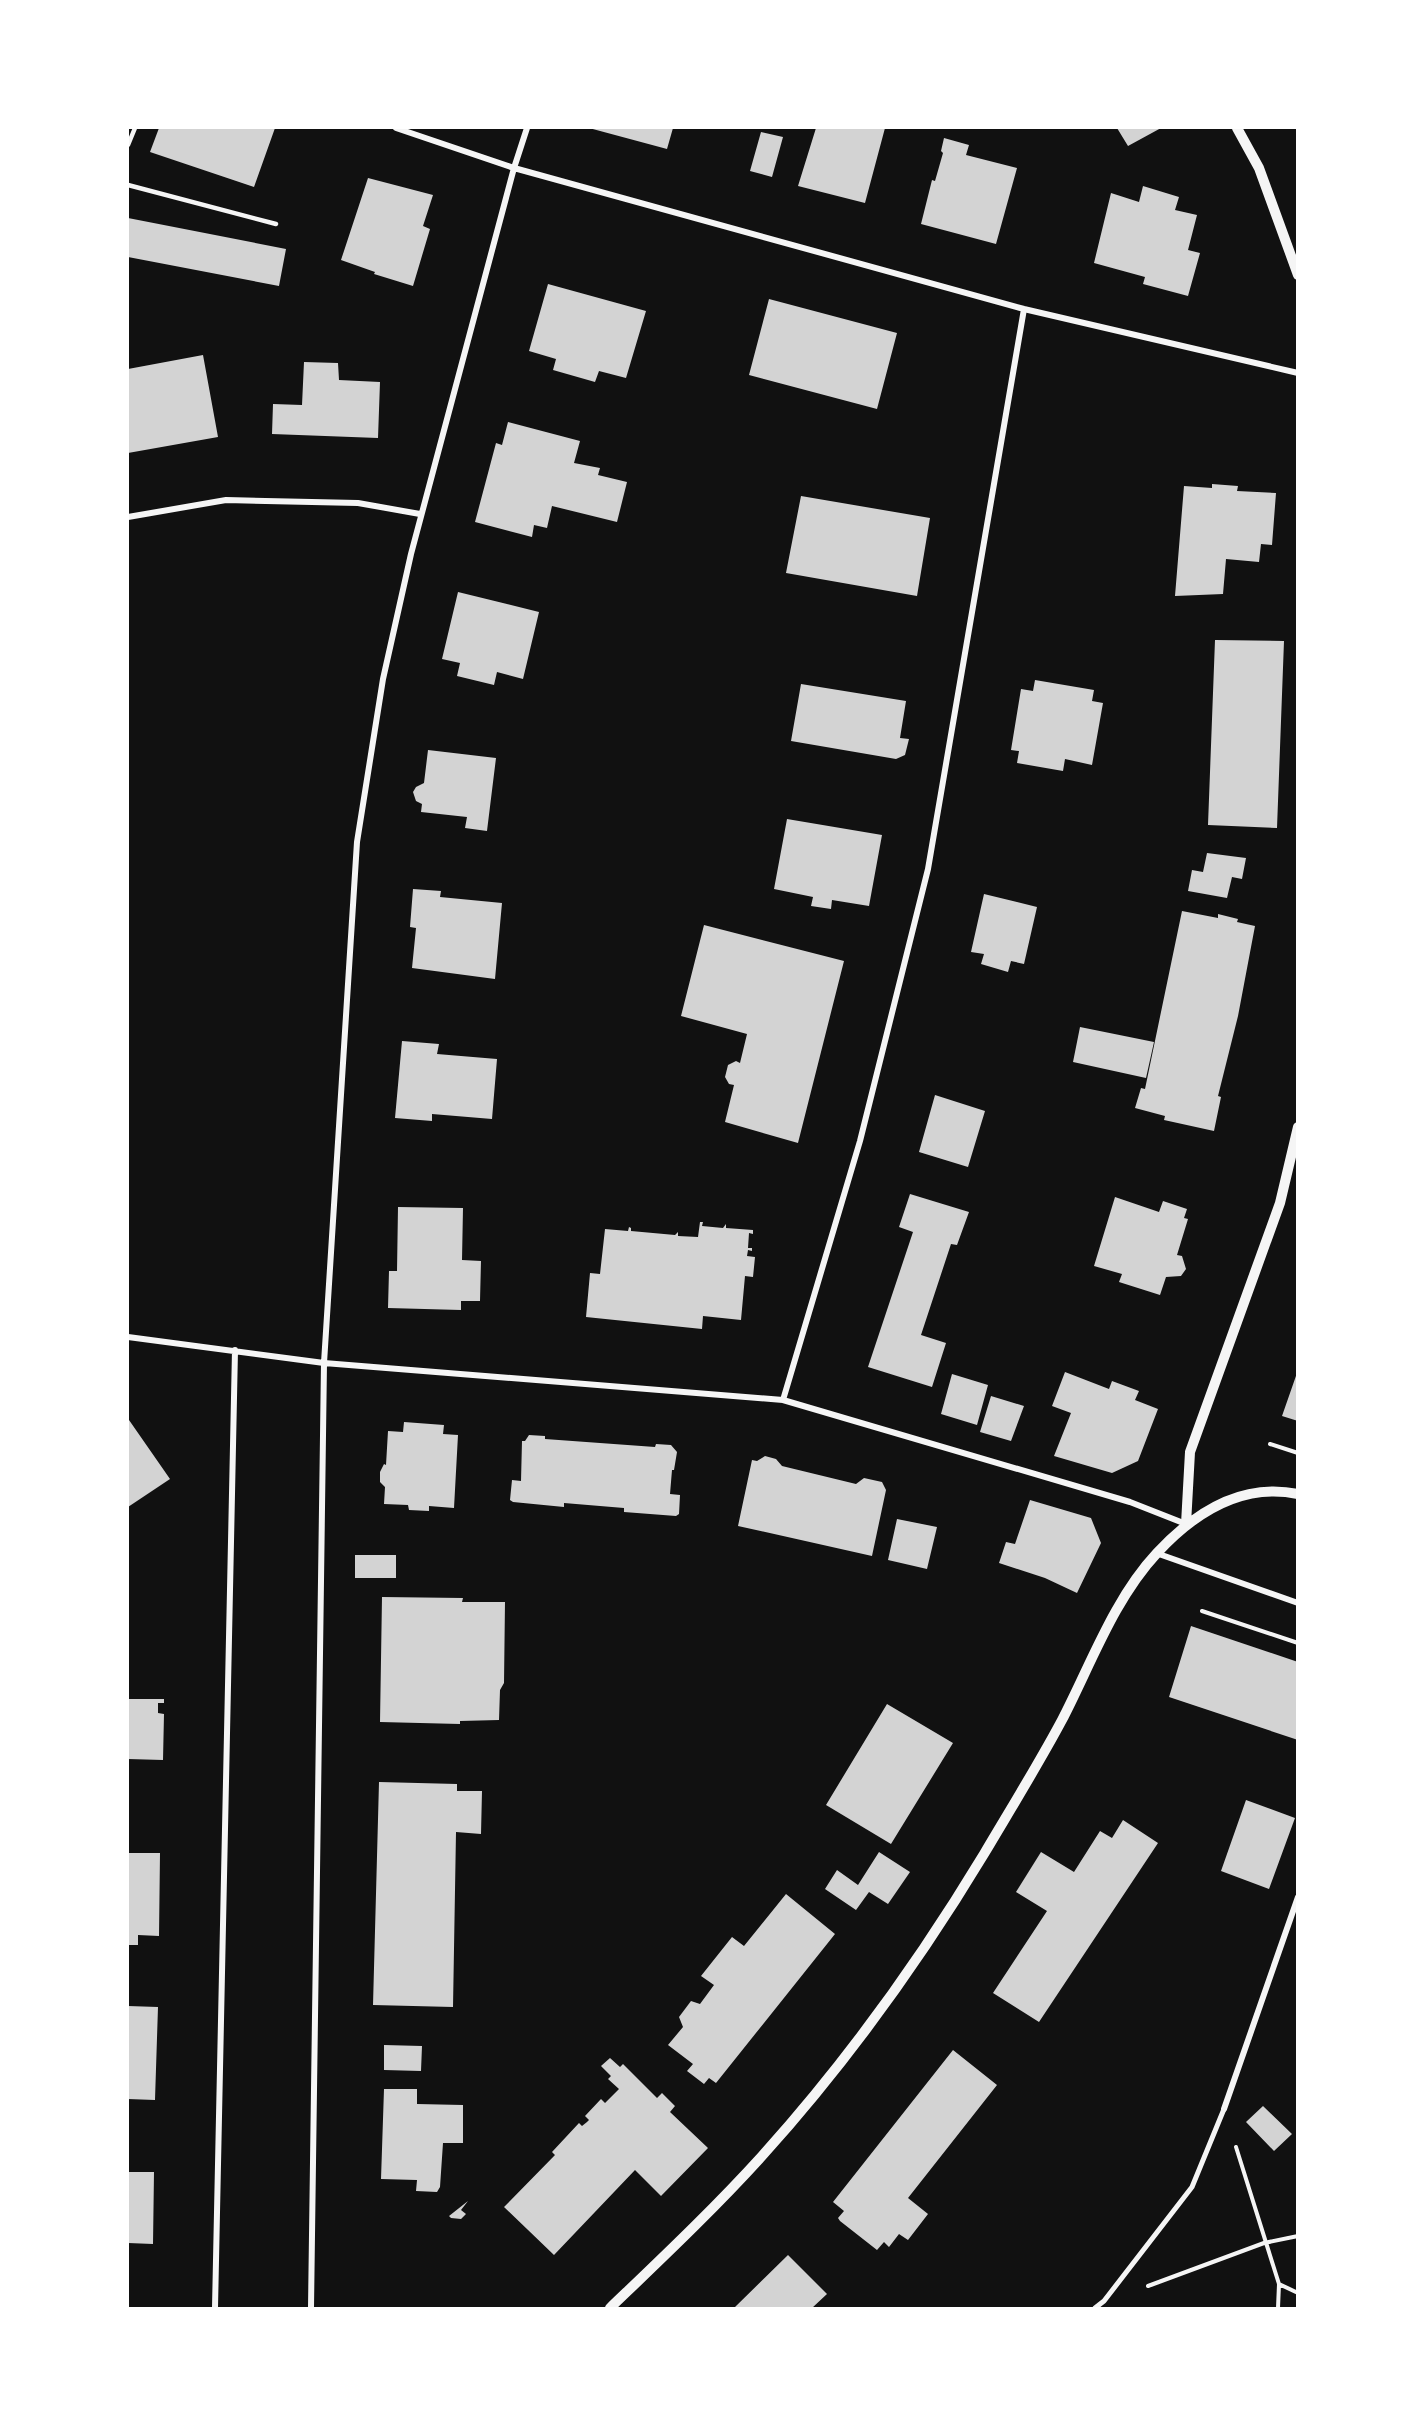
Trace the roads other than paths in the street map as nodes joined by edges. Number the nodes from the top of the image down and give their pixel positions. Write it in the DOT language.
graph roads {
  1 [pos="135,128"];
  2 [pos="396,128"];
  3 [pos="527,128"];
  4 [pos="1237,128"];
  5 [pos="128,146"];
  6 [pos="514,168"];
  7 [pos="128,185"];
  8 [pos="276,224"];
  9 [pos="1298,275"];
  10 [pos="1024,309"];
  11 [pos="1298,373"];
  12 [pos="420,514"];
  13 [pos="128,517"];
  14 [pos="1298,1127"];
  15 [pos="128,1337"];
  16 [pos="235,1350"];
  17 [pos="324,1363"];
  18 [pos="783,1400"];
  19 [pos="1298,1494"];
  20 [pos="1186,1524"];
  21 [pos="1156,1553"];
  22 [pos="1298,1603"];
  23 [pos="1298,1897"];
  24 [pos="1224,2109"];
  25 [pos="215,2308"];
  26 [pos="310,2308"];
  27 [pos="610,2308"];
  28 [pos="1095,2308"];
  1 -- 5 [label="lane"];
  2 -- 6 [label="street"];
  3 -- 6 [label="street"];
  4 -- 9 [label="street"];
  6 -- 10 [label="street"];
  6 -- 12 [label="street"];
  7 -- 8 [label="lane"];
  10 -- 11 [label="street"];
  10 -- 18 [label="street"];
  12 -- 13 [label="street"];
  12 -- 17 [label="street"];
  14 -- 20 [label="street"];
  15 -- 16 [label="street"];
  16 -- 17 [label="street"];
  16 -- 25 [label="street"];
  17 -- 18 [label="street"];
  17 -- 26 [label="street"];
  18 -- 20 [label="street"];
  19 -- 20 [label="street"];
  20 -- 21 [label="street"];
  21 -- 22 [label="street"];
  21 -- 27 [label="street"];
  23 -- 24 [label="street"];
  24 -- 28 [label="street"];
}
